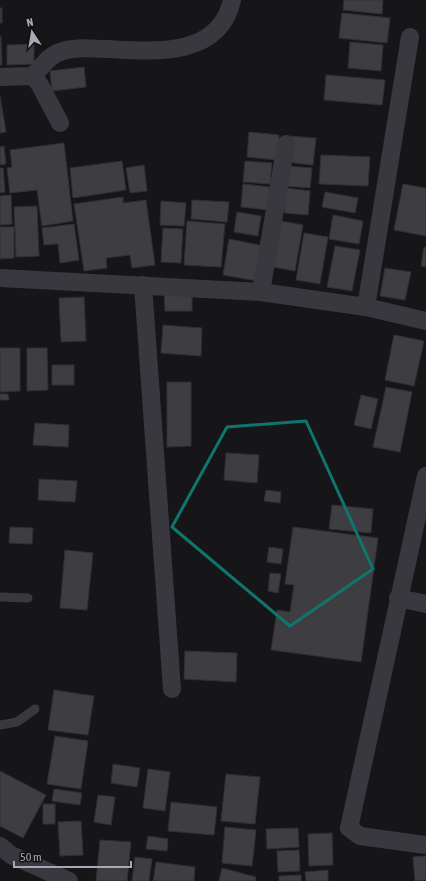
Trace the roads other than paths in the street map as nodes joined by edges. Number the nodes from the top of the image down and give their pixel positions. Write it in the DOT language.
graph roads {
  1 [pos="232,0"];
  2 [pos="410,37"];
  3 [pos="33,76"];
  4 [pos="0,77"];
  5 [pos="60,123"];
  6 [pos="286,144"];
  7 [pos="0,278"];
  8 [pos="143,285"];
  9 [pos="261,292"];
  10 [pos="366,307"];
  11 [pos="426,321"];
  12 [pos="426,476"];
  13 [pos="0,597"];
  14 [pos="28,598"];
  15 [pos="398,598"];
  16 [pos="426,604"];
  17 [pos="172,689"];
  18 [pos="35,709"];
  19 [pos="0,725"];
  20 [pos="426,845"];
  21 [pos="0,846"];
  22 [pos="69,881"];
  1 -- 3 [label="street"];
  2 -- 10 [label="street"];
  3 -- 4 [label="street"];
  3 -- 5 [label="street"];
  6 -- 9 [label="street"];
  7 -- 8 [label="street"];
  8 -- 9 [label="street"];
  8 -- 17 [label="street"];
  9 -- 10 [label="street"];
  10 -- 11 [label="street"];
  12 -- 15 [label="street"];
  13 -- 14 [label="lane"];
  15 -- 16 [label="street"];
  15 -- 20 [label="street"];
  18 -- 19 [label="lane"];
  21 -- 22 [label="street"];
}
